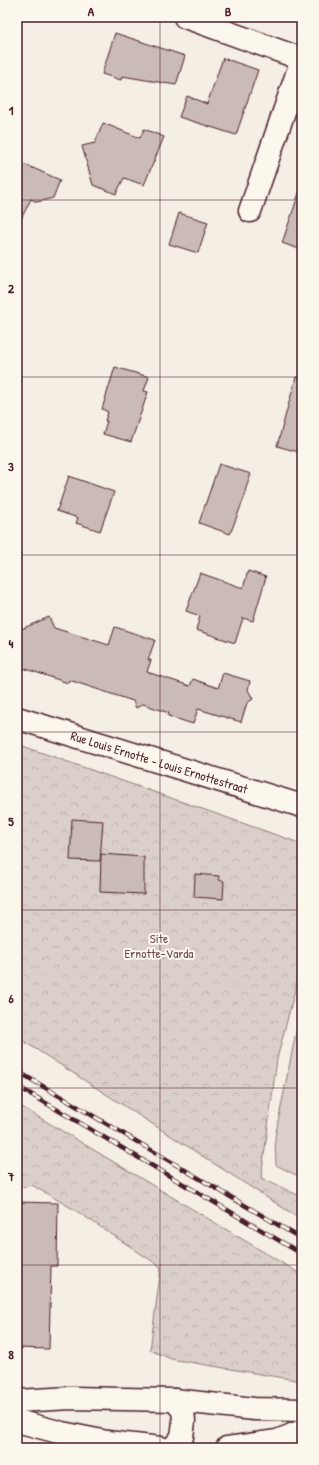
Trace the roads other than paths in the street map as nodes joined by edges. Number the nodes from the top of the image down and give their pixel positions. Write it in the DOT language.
graph roads {
  1 [pos="185,17"];
  2 [pos="302,59"];
  3 [pos="250,211"];
  4 [pos="17,718"];
  5 [pos="302,806"];
  6 [pos="71,1398"];
  7 [pos="174,1400"];
  8 [pos="17,1401"];
  9 [pos="254,1409"];
  10 [pos="302,1410"];
  11 [pos="17,1421"];
  12 [pos="302,1431"];
  13 [pos="69,1441"];
  14 [pos="257,1444"];
  15 [pos="160,1448"];
  16 [pos="173,1448"];
  17 [pos="227,1448"];
  1 -- 2 [label="street"];
  2 -- 3 [label="street"];
  4 -- 5 [label="street, Rue Louis Ernotte - Louis Ernottestraat"];
  6 -- 7 [label="street"];
  6 -- 8 [label="street"];
  6 -- 13 [label="street"];
  7 -- 9 [label="street"];
  7 -- 16 [label="street"];
  9 -- 10 [label="street"];
  9 -- 14 [label="street"];
  11 -- 13 [label="street"];
  12 -- 14 [label="street"];
  13 -- 15 [label="street"];
  14 -- 17 [label="street"];
}
